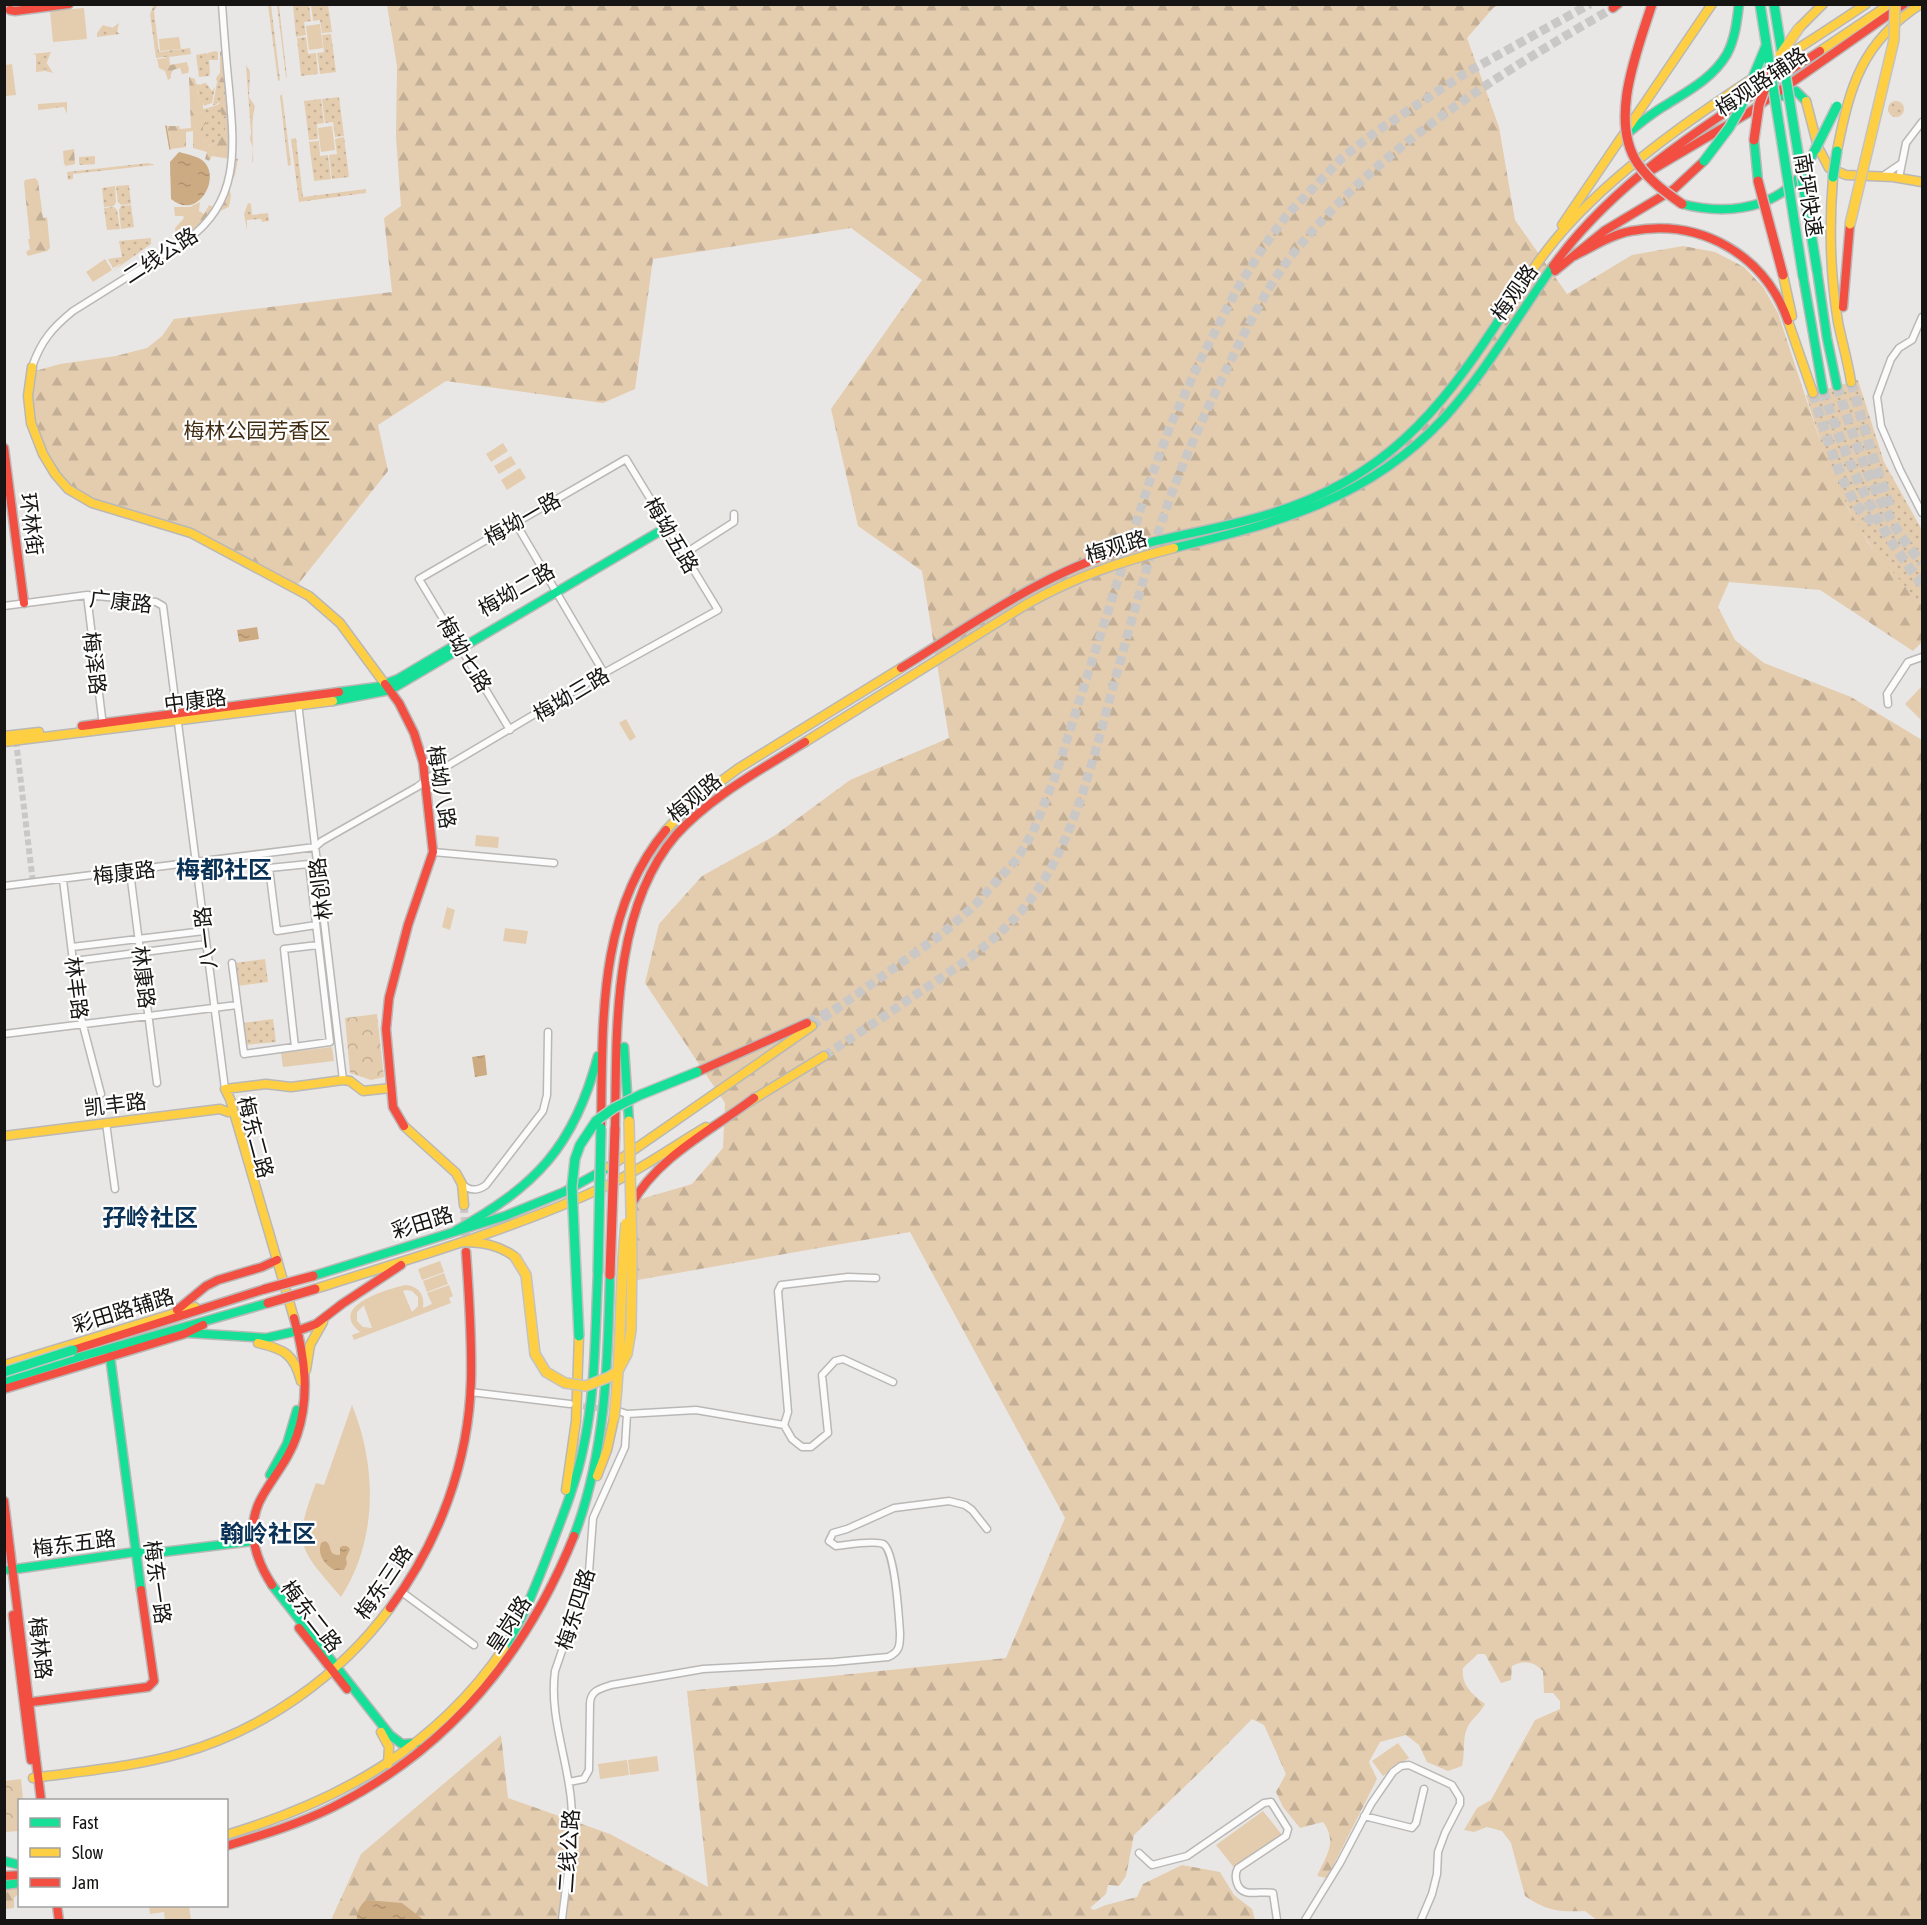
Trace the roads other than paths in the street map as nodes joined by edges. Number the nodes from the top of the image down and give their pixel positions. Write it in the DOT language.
graph roads {
  1 [pos="43,4"];
  2 [pos="69,4"];
  3 [pos="222,4"];
  4 [pos="1652,4"];
  5 [pos="1712,4"];
  6 [pos="1739,4"];
  7 [pos="1760,4"];
  8 [pos="1776,4"];
  9 [pos="1784,4"];
  10 [pos="1823,4"];
  11 [pos="1866,4"];
  12 [pos="1890,4"];
  13 [pos="1895,4"];
  14 [pos="1904,4"];
  15 [pos="1920,4"];
  16 [pos="7,10"];
  17 [pos="1875,42"];
  18 [pos="1811,70"];
  19 [pos="1770,99"];
  20 [pos="1806,101"];
  21 [pos="1740,109"];
  22 [pos="1923,122"];
  23 [pos="1609,154"];
  24 [pos="1902,163"];
  25 [pos="1882,176"];
  26 [pos="1899,178"];
  27 [pos="1633,180"];
  28 [pos="1923,182"];
  29 [pos="1572,257"];
  30 [pos="1531,272"];
  31 [pos="1541,283"];
  32 [pos="1923,318"];
  33 [pos="1802,360"];
  34 [pos="1848,364"];
  35 [pos="32,367"];
  36 [pos="1851,382"];
  37 [pos="1837,386"];
  38 [pos="1823,390"];
  39 [pos="1813,393"];
  40 [pos="4,448"];
  41 [pos="626,459"];
  42 [pos="1923,513"];
  43 [pos="734,514"];
  44 [pos="515,522"];
  45 [pos="666,525"];
  46 [pos="684,554"];
  47 [pos="419,579"];
  48 [pos="555,590"];
  49 [pos="87,596"];
  50 [pos="24,603"];
  51 [pos="4,606"];
  52 [pos="718,610"];
  53 [pos="460,646"];
  54 [pos="1923,657"];
  55 [pos="604,673"];
  56 [pos="387,688"];
  57 [pos="298,702"];
  58 [pos="1888,704"];
  59 [pos="177,718"];
  60 [pos="103,727"];
  61 [pos="510,730"];
  62 [pos="4,736"];
  63 [pos="4,742"];
  64 [pos="425,780"];
  65 [pos="315,847"];
  66 [pos="433,852"];
  67 [pos="196,863"];
  68 [pos="554,863"];
  69 [pos="130,872"];
  70 [pos="63,880"];
  71 [pos="4,886"];
  72 [pos="316,925"];
  73 [pos="204,931"];
  74 [pos="138,939"];
  75 [pos="206,944"];
  76 [pos="318,945"];
  77 [pos="72,946"];
  78 [pos="140,952"];
  79 [pos="74,961"];
  80 [pos="232,963"];
  81 [pos="621,990"];
  82 [pos="237,1005"];
  83 [pos="214,1008"];
  84 [pos="149,1016"];
  85 [pos="604,1017"];
  86 [pos="81,1024"];
  87 [pos="548,1032"];
  88 [pos="4,1034"];
  89 [pos="295,1047"];
  90 [pos="824,1056"];
  91 [pos="343,1080"];
  92 [pos="157,1083"];
  93 [pos="391,1088"];
  94 [pos="225,1089"];
  95 [pos="100,1094"];
  96 [pos="754,1098"];
  97 [pos="228,1112"];
  98 [pos="106,1123"];
  99 [pos="4,1136"];
  100 [pos="462,1184"];
  101 [pos="115,1189"];
  102 [pos="464,1206"];
  103 [pos="454,1231"];
  104 [pos="462,1242"];
  105 [pos="466,1252"];
  106 [pos="410,1259"];
  107 [pos="275,1261"];
  108 [pos="598,1272"];
  109 [pos="610,1275"];
  110 [pos="876,1278"];
  111 [pos="253,1292"];
  112 [pos="173,1313"];
  113 [pos="223,1316"];
  114 [pos="327,1316"];
  115 [pos="295,1332"];
  116 [pos="184,1334"];
  117 [pos="243,1337"];
  118 [pos="75,1354"];
  119 [pos="110,1356"];
  120 [pos="7,1364"];
  121 [pos="306,1370"];
  122 [pos="4,1372"];
  123 [pos="4,1381"];
  124 [pos="301,1381"];
  125 [pos="893,1382"];
  126 [pos="17,1386"];
  127 [pos="4,1389"];
  128 [pos="470,1392"];
  129 [pos="4,1395"];
  130 [pos="570,1404"];
  131 [pos="616,1414"];
  132 [pos="627,1414"];
  133 [pos="784,1425"];
  134 [pos="4,1501"];
  135 [pos="586,1501"];
  136 [pos="593,1518"];
  137 [pos="562,1519"];
  138 [pos="580,1521"];
  139 [pos="987,1529"];
  140 [pos="250,1542"];
  141 [pos="4,1546"];
  142 [pos="135,1552"];
  143 [pos="10,1570"];
  144 [pos="403,1593"];
  145 [pos="474,1645"];
  146 [pos="335,1669"];
  147 [pos="27,1702"];
  148 [pos="417,1743"];
  149 [pos="388,1764"];
  150 [pos="36,1778"];
  151 [pos="569,1782"];
  152 [pos="1424,1789"];
  153 [pos="35,1799"];
  154 [pos="41,1799"];
  155 [pos="1364,1816"];
  156 [pos="228,1834"];
  157 [pos="228,1845"];
  158 [pos="1139,1853"];
  159 [pos="562,1920"];
  160 [pos="1277,1920"];
  161 [pos="1305,1920"];
  162 [pos="1421,1920"];
  1 -- 16 [label="main road"];
  2 -- 16 [label="main road"];
  3 -- 35 [label="street, 二线公路"];
  4 -- 17 [label="main road, bridge"];
  5 -- 23 [label="main road"];
  6 -- 23 [label="main road"];
  7 -- 38 [label="main road, 南坪快速, bridge"];
  8 -- 21 [label="main road, bridge"];
  8 -- 37 [label="main road, 南坪快速, bridge"];
  9 -- 21 [label="main road, bridge"];
  10 -- 33 [label="main road, bridge"];
  11 -- 30 [label="main road, 梅观路"];
  12 -- 27 [label="main road, 梅观路"];
  13 -- 34 [label="main road, bridge"];
  14 -- 18 [label="main road, 梅观路辅路"];
  15 -- 17 [label="main road"];
  17 -- 34 [label="main road, bridge"];
  18 -- 19 [label="main road, 梅观路辅路"];
  18 -- 20 [label="main road"];
  19 -- 20 [label="main road"];
  19 -- 27 [label="main road, 梅观路辅路"];
  20 -- 25 [label="main road"];
  21 -- 29 [label="main road, bridge"];
  22 -- 24 [label="street"];
  23 -- 30 [label="main road"];
  24 -- 25 [label="street"];
  24 -- 26 [label="street"];
  25 -- 26 [label="main road"];
  26 -- 28 [label="main road"];
  27 -- 31 [label="main road, 梅观路"];
  29 -- 31 [label="main road"];
  29 -- 33 [label="main road"];
  30 -- 85 [label="main road, 梅观路"];
  31 -- 81 [label="main road, 梅观路"];
  32 -- 42 [label="street"];
  33 -- 39 [label="main road"];
  34 -- 36 [label="main road"];
  35 -- 56 [label="main road, 梅坳八路"];
  40 -- 50 [label="main road, 环林街"];
  41 -- 44 [label="street, 梅坳一路"];
  41 -- 45 [label="street, 梅坳五路"];
  43 -- 46 [label="street"];
  44 -- 47 [label="street, 梅坳一路"];
  44 -- 48 [label="street"];
  45 -- 46 [label="street, 梅坳五路"];
  45 -- 48 [label="main road, 梅坳二路"];
  46 -- 52 [label="street, 梅坳五路"];
  47 -- 53 [label="street, 梅坳七路"];
  48 -- 53 [label="main road, 梅坳二路"];
  48 -- 55 [label="street"];
  49 -- 50 [label="street, 广康路"];
  49 -- 59 [label="street, 广康路"];
  49 -- 60 [label="street, 梅泽路"];
  50 -- 51 [label="street, 广康路"];
  52 -- 55 [label="street, 梅坳三路"];
  53 -- 56 [label="main road, 梅坳二路"];
  53 -- 61 [label="street, 梅坳七路"];
  54 -- 58 [label="street"];
  55 -- 61 [label="street, 梅坳三路"];
  56 -- 57 [label="main road, 中康路"];
  56 -- 64 [label="main road, 梅坳八路"];
  57 -- 59 [label="main road, 中康路"];
  57 -- 65 [label="street, 林创路"];
  59 -- 60 [label="main road, 中康路"];
  59 -- 67 [label="street, 八一路"];
  60 -- 62 [label="main road, 中康路"];
  60 -- 63 [label="main road, 中康路"];
  61 -- 64 [label="street, 梅坳三路"];
  64 -- 65 [label="street, 梅坳三路"];
  64 -- 66 [label="main road, 梅坳八路"];
  65 -- 67 [label="street, 梅康路"];
  65 -- 91 [label="street, 林创路"];
  66 -- 68 [label="street"];
  66 -- 93 [label="main road, 梅坳八路"];
  67 -- 69 [label="street, 梅康路"];
  67 -- 73 [label="street, 八一路"];
  69 -- 70 [label="street, 梅康路"];
  69 -- 74 [label="street, 林康路"];
  70 -- 71 [label="street, 梅康路"];
  70 -- 77 [label="street, 林丰路"];
  72 -- 72 [label="street"];
  72 -- 76 [label="street"];
  73 -- 74 [label="street"];
  73 -- 75 [label="street, 八一路"];
  74 -- 77 [label="street"];
  74 -- 78 [label="street, 林康路"];
  75 -- 78 [label="street"];
  75 -- 83 [label="street, 八一路"];
  76 -- 89 [label="street"];
  76 -- 89 [label="street"];
  77 -- 79 [label="street, 林丰路"];
  78 -- 79 [label="street"];
  78 -- 84 [label="street, 林康路"];
  79 -- 86 [label="street, 林丰路"];
  80 -- 82 [label="street"];
  81 -- 104 [label="main road, bridge"];
  81 -- 109 [label="main road, 梅观路, bridge"];
  82 -- 83 [label="street"];
  82 -- 89 [label="street"];
  83 -- 84 [label="street"];
  83 -- 94 [label="street, 八一路"];
  84 -- 86 [label="street"];
  84 -- 92 [label="street, 林康路"];
  85 -- 103 [label="main road"];
  85 -- 108 [label="main road, 梅观路, bridge"];
  86 -- 88 [label="street"];
  86 -- 95 [label="street, 林丰路"];
  87 -- 100 [label="street"];
  90 -- 96 [label="main road, 彩田路"];
  91 -- 93 [label="main road"];
  91 -- 94 [label="main road"];
  93 -- 100 [label="main road, 梅坳八路"];
  94 -- 97 [label="main road, 梅东二路"];
  94 -- 107 [label="main road, 梅东二路"];
  96 -- 104 [label="main road, 彩田路"];
  96 -- 131 [label="main road, bridge"];
  97 -- 98 [label="main road, 凯丰路"];
  97 -- 107 [label="main road, 梅东二路"];
  98 -- 99 [label="main road, 凯丰路"];
  98 -- 101 [label="street"];
  100 -- 102 [label="main road"];
  103 -- 111 [label="main road, 彩田路, bridge"];
  103 -- 137 [label="main road, 彩田路, bridge"];
  104 -- 106 [label="main road, 彩田路"];
  105 -- 128 [label="main road, 梅东三路"];
  106 -- 113 [label="main road, 彩田路, bridge"];
  106 -- 114 [label="main road"];
  107 -- 112 [label="main road"];
  107 -- 115 [label="main road, 梅东二路"];
  108 -- 137 [label="main road, 皇岗路"];
  109 -- 135 [label="main road, 皇岗路"];
  110 -- 133 [label="street"];
  111 -- 112 [label="main road, 彩田路辅路"];
  111 -- 118 [label="main road, 彩田路"];
  112 -- 120 [label="main road, 彩田路辅路"];
  113 -- 116 [label="main road, 彩田路辅路"];
  113 -- 118 [label="main road, 彩田路"];
  114 -- 115 [label="main road"];
  114 -- 121 [label="main road"];
  115 -- 117 [label="main road"];
  115 -- 121 [label="main road, 梅东二路"];
  115 -- 124 [label="main road, 梅东二路"];
  116 -- 117 [label="main road"];
  116 -- 119 [label="main road, 彩田路辅路"];
  117 -- 124 [label="main road"];
  118 -- 122 [label="main road, 彩田路, bridge"];
  118 -- 123 [label="main road, 彩田路"];
  119 -- 126 [label="main road, 彩田路辅路"];
  119 -- 142 [label="main road, 梅东一路"];
  121 -- 140 [label="main road, 梅东二路"];
  124 -- 140 [label="main road, 梅东二路"];
  125 -- 133 [label="street"];
  126 -- 127 [label="main road, 彩田路辅路"];
  126 -- 129 [label="main road"];
  128 -- 130 [label="street"];
  128 -- 144 [label="main road, 梅东三路"];
  131 -- 132 [label="street"];
  131 -- 135 [label="main road"];
  132 -- 133 [label="street"];
  132 -- 136 [label="street, 梅东四路"];
  134 -- 143 [label="main road, 梅林路"];
  135 -- 138 [label="main road, 皇岗路"];
  136 -- 138 [label="street"];
  136 -- 151 [label="street, 梅东四路"];
  137 -- 148 [label="main road, 皇岗路"];
  138 -- 157 [label="main road, 皇岗路"];
  139 -- 151 [label="street"];
  140 -- 142 [label="main road, 梅东五路"];
  140 -- 146 [label="main road, 梅东二路"];
  141 -- 143 [label="main road, 梅林路"];
  142 -- 143 [label="main road, 梅东五路"];
  142 -- 147 [label="main road, 梅东一路"];
  143 -- 147 [label="main road, 梅林路"];
  144 -- 145 [label="street"];
  144 -- 146 [label="main road, 梅东三路"];
  146 -- 148 [label="main road, 梅东二路"];
  146 -- 149 [label="main road, 梅东二路"];
  146 -- 150 [label="main road, 梅东三路"];
  147 -- 150 [label="main road, 梅林路"];
  148 -- 149 [label="main road, 皇岗路"];
  149 -- 156 [label="main road, 皇岗路"];
  150 -- 153 [label="main road, 梅林路"];
  150 -- 154 [label="main road, 梅林路"];
  151 -- 159 [label="street, 二线公路"];
  152 -- 155 [label="street"];
  155 -- 161 [label="street"];
  155 -- 162 [label="street"];
  158 -- 160 [label="street"];
}
